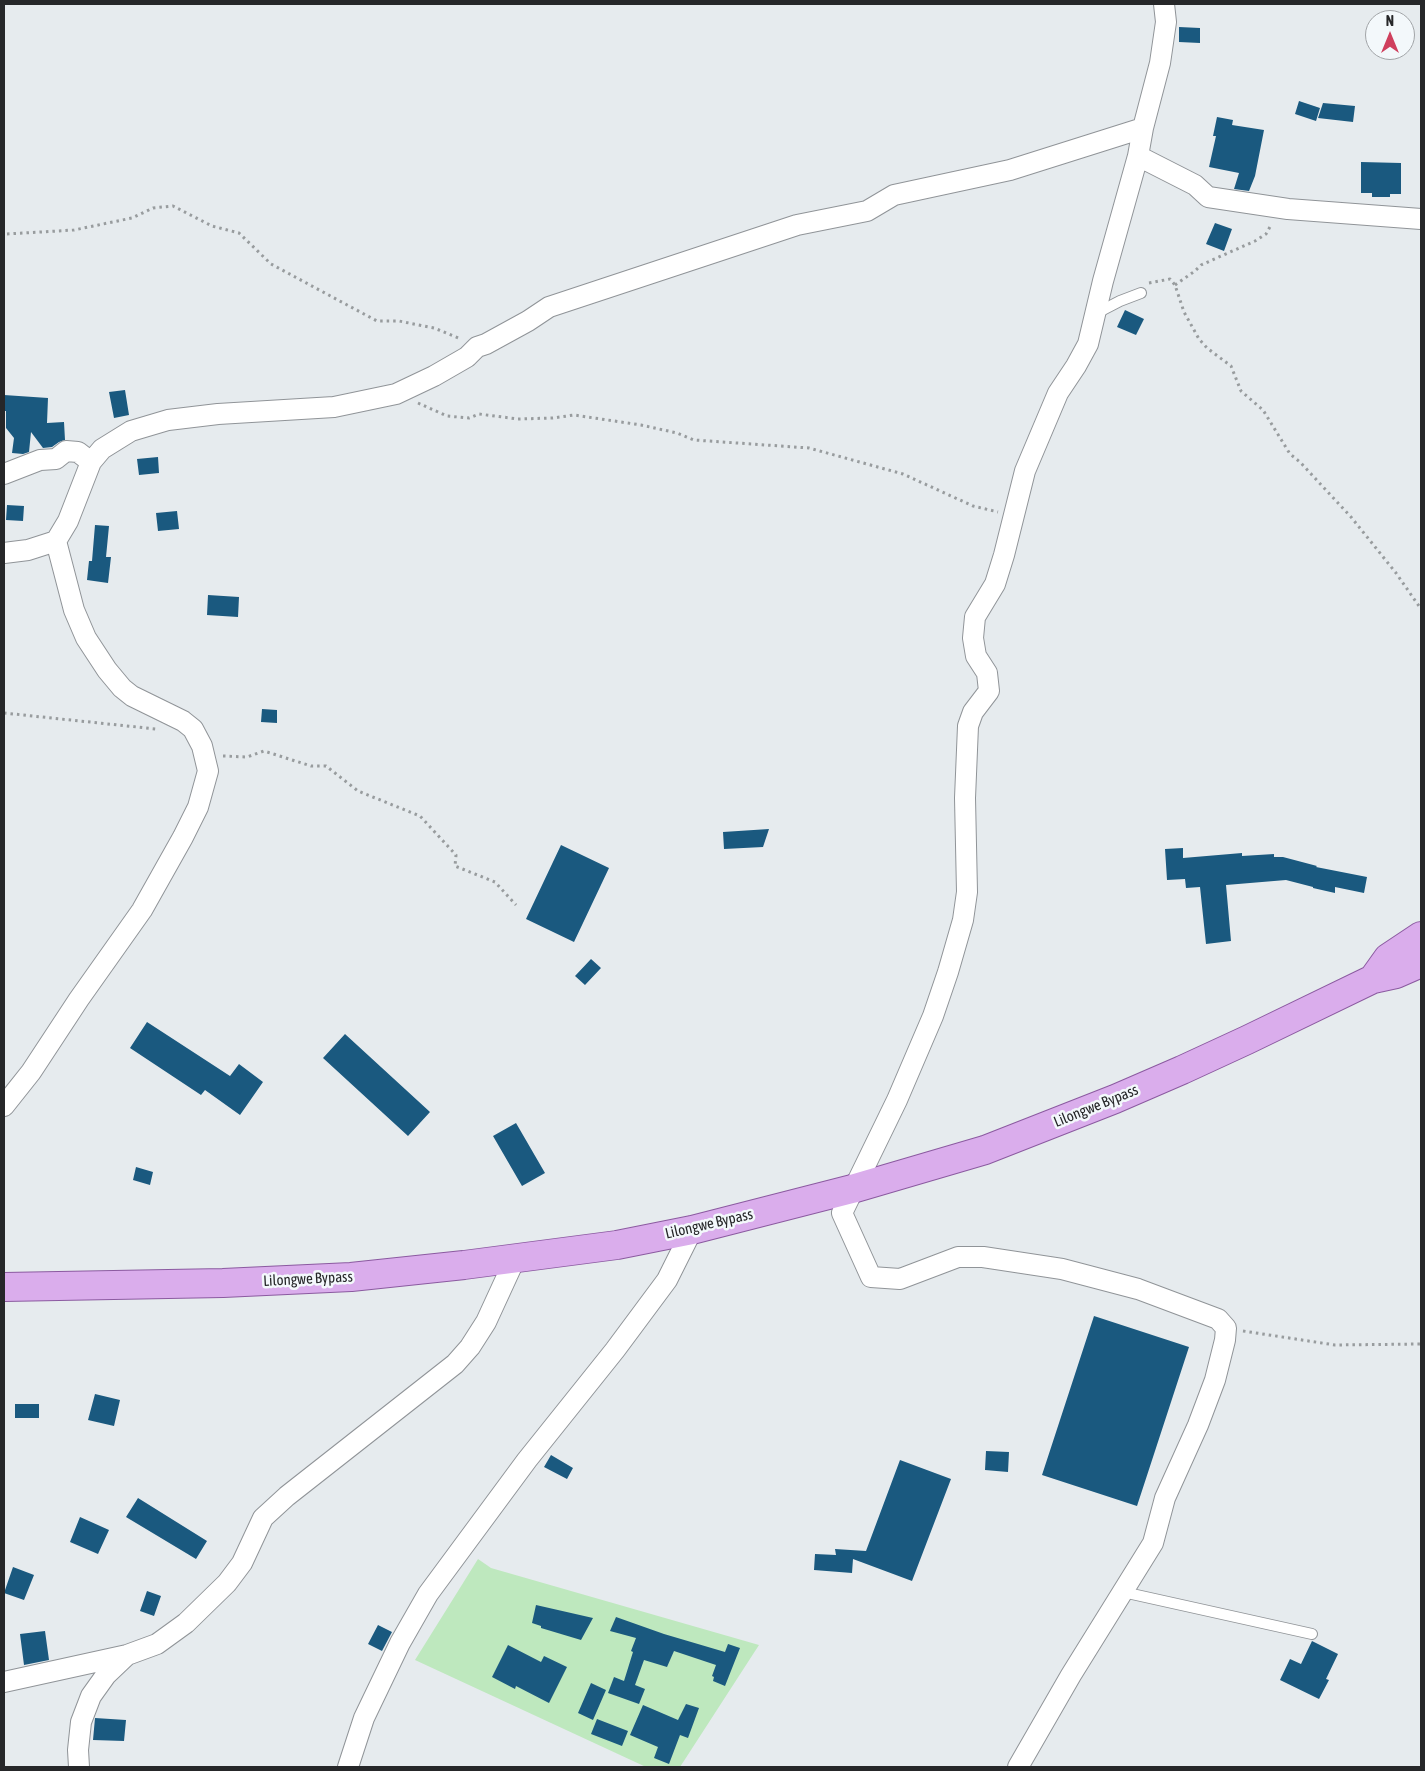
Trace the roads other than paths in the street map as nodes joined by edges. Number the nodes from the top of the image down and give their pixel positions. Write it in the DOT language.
graph roads {
  1 [pos="1164,4"];
  2 [pos="1143,128"];
  3 [pos="1138,156"];
  4 [pos="1421,219"];
  5 [pos="1141,293"];
  6 [pos="1094,315"];
  7 [pos="91,462"];
  8 [pos="4,474"];
  9 [pos="56,541"];
  10 [pos="4,553"];
  11 [pos="1421,936"];
  12 [pos="1421,963"];
  13 [pos="1373,978"];
  14 [pos="4,1106"];
  15 [pos="852,1189"];
  16 [pos="692,1230"];
  17 [pos="515,1259"];
  18 [pos="4,1287"];
  19 [pos="1124,1592"];
  20 [pos="1312,1634"];
  21 [pos="127,1655"];
  22 [pos="4,1682"];
  23 [pos="79,1767"];
  24 [pos="348,1767"];
  25 [pos="1018,1767"];
  1 -- 2 [label="street"];
  2 -- 3 [label="street"];
  2 -- 7 [label="street"];
  3 -- 4 [label="street"];
  3 -- 6 [label="street"];
  5 -- 6 [label="lane"];
  6 -- 15 [label="street"];
  7 -- 8 [label="street"];
  7 -- 9 [label="street"];
  9 -- 10 [label="street"];
  9 -- 14 [label="street"];
  11 -- 13 [label="main road, Lilongwe Bypass"];
  12 -- 13 [label="main road, Lilongwe Bypass"];
  13 -- 15 [label="main road, Lilongwe Bypass"];
  15 -- 16 [label="main road, Lilongwe Bypass"];
  15 -- 19 [label="street"];
  16 -- 17 [label="main road, Lilongwe Bypass"];
  16 -- 24 [label="street"];
  17 -- 18 [label="main road, Lilongwe Bypass"];
  17 -- 21 [label="street"];
  19 -- 20 [label="lane"];
  19 -- 25 [label="street"];
  21 -- 22 [label="street"];
  21 -- 23 [label="street"];
}
